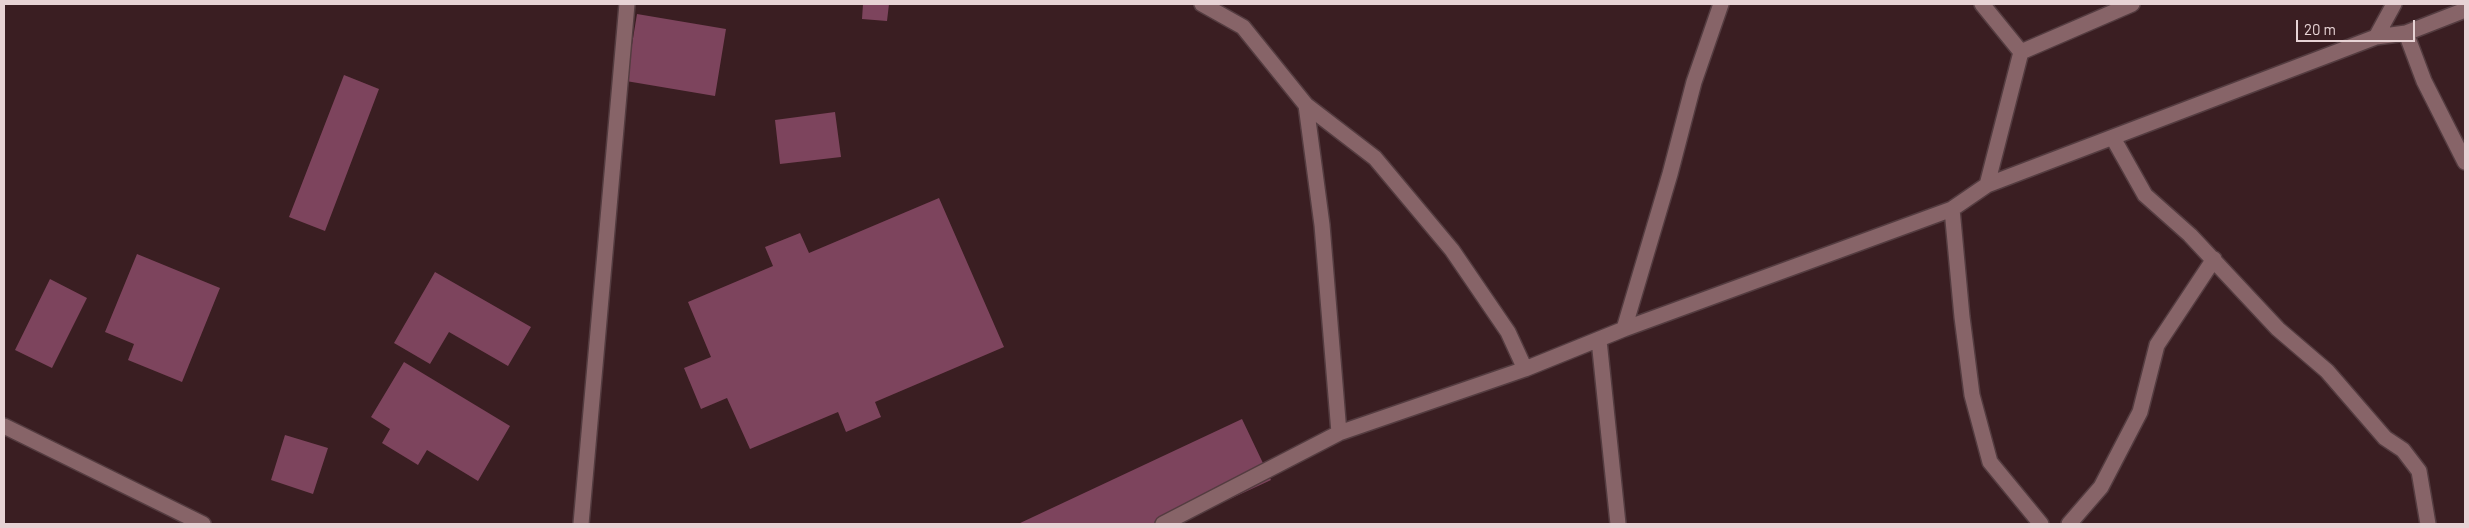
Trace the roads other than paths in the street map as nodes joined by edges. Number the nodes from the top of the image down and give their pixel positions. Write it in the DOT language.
graph roads {
  1 [pos="627,4"];
  2 [pos="1202,4"];
  3 [pos="1721,4"];
  4 [pos="1982,4"];
  5 [pos="2132,4"];
  6 [pos="2394,4"];
  7 [pos="2465,10"];
  8 [pos="2406,33"];
  9 [pos="2376,37"];
  10 [pos="2021,52"];
  11 [pos="1306,105"];
  12 [pos="2113,138"];
  13 [pos="2465,162"];
  14 [pos="1987,185"];
  15 [pos="1952,209"];
  16 [pos="2214,259"];
  17 [pos="1624,329"];
  18 [pos="1599,340"];
  19 [pos="1525,369"];
  20 [pos="4,426"];
  21 [pos="1339,433"];
  22 [pos="203,524"];
  23 [pos="581,524"];
  24 [pos="1162,524"];
  25 [pos="1618,524"];
  26 [pos="2041,524"];
  27 [pos="2069,524"];
  28 [pos="2428,524"];
  1 -- 23 [label="street"];
  2 -- 11 [label="street"];
  3 -- 17 [label="street"];
  4 -- 10 [label="street"];
  5 -- 10 [label="street"];
  6 -- 9 [label="street"];
  7 -- 8 [label="street"];
  8 -- 9 [label="street"];
  8 -- 13 [label="street"];
  9 -- 12 [label="street"];
  10 -- 14 [label="street"];
  11 -- 19 [label="street"];
  11 -- 21 [label="street"];
  12 -- 14 [label="street"];
  12 -- 16 [label="street"];
  14 -- 15 [label="street"];
  15 -- 17 [label="street"];
  15 -- 26 [label="street"];
  16 -- 27 [label="street"];
  16 -- 28 [label="street"];
  17 -- 18 [label="street"];
  18 -- 19 [label="street"];
  18 -- 25 [label="street"];
  19 -- 21 [label="street"];
  20 -- 22 [label="street"];
  21 -- 24 [label="street"];
}
